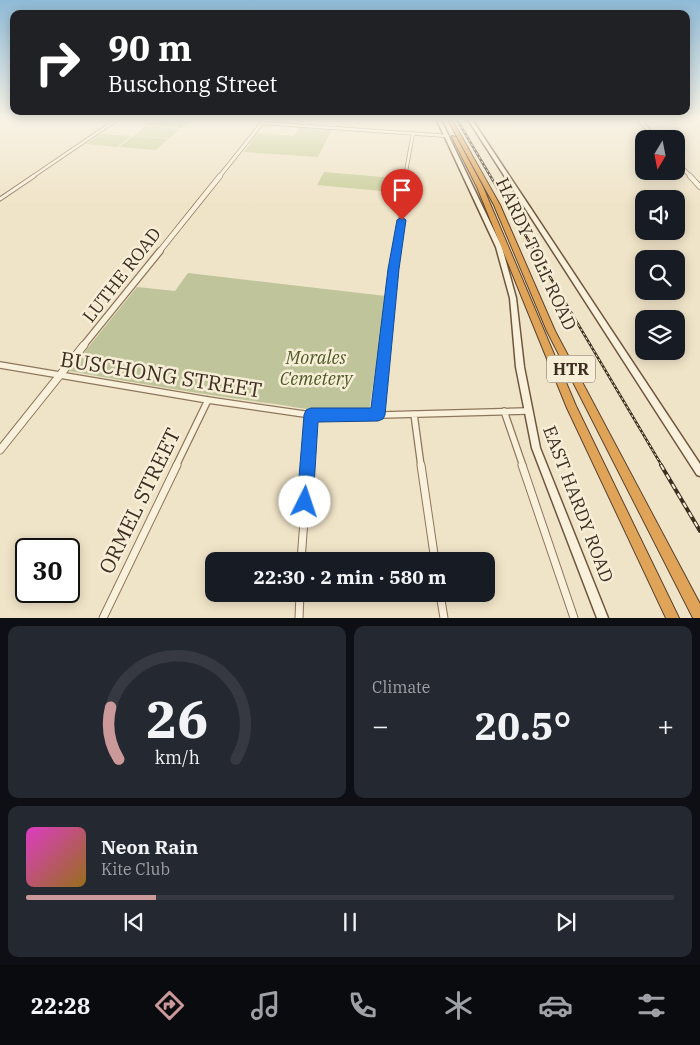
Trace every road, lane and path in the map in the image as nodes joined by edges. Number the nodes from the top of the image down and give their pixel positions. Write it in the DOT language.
graph roads {
  1 [pos="77,147"];
  2 [pos="242,147"];
  3 [pos="411,147"];
  4 [pos="453,147"];
  5 [pos="459,147"];
  6 [pos="465,147"];
  7 [pos="488,147"];
  8 [pos="685,171"];
  9 [pos="700,187"];
  10 [pos="0,199"];
  11 [pos="0,365"];
  12 [pos="60,374"];
  13 [pos="208,400"];
  14 [pos="504,411"];
  15 [pos="527,411"];
  16 [pos="414,414"];
  17 [pos="311,415"];
  18 [pos="378,415"];
  19 [pos="0,450"];
  20 [pos="700,472"];
  21 [pos="302,552"];
  22 [pos="434,552"];
  23 [pos="300,602"];
  24 [pos="441,602"];
  25 [pos="700,617"];
  26 [pos="103,618"];
  27 [pos="299,618"];
  28 [pos="444,618"];
  29 [pos="574,618"];
  30 [pos="603,618"];
  31 [pos="673,618"];
  1 -- 10 [label="street"];
  2 -- 12 [label="street, LUTHE ROAD"];
  3 -- 18 [label="street"];
  4 -- 15 [label="main road, EAST HARDY ROAD"];
  5 -- 31 [label="highway, HARDY TOLL ROAD / HTR"];
  6 -- 25 [label="highway, HARDY TOLL ROAD / HTR"];
  7 -- 20 [label="main road"];
  8 -- 9 [label="street"];
  11 -- 12 [label="street, BUSCHONG STREET"];
  12 -- 13 [label="street, BUSCHONG STREET"];
  12 -- 19 [label="street, LUTHE ROAD"];
  13 -- 17 [label="street, BUSCHONG STREET"];
  13 -- 26 [label="street, ORMEL STREET"];
  14 -- 15 [label="street, BUSCHONG STREET"];
  14 -- 16 [label="street, BUSCHONG STREET"];
  14 -- 29 [label="street"];
  15 -- 30 [label="main road, EAST HARDY ROAD"];
  16 -- 18 [label="street, BUSCHONG STREET"];
  16 -- 22 [label="street"];
  17 -- 18 [label="street, BUSCHONG STREET"];
  17 -- 21 [label="street"];
  23 -- 27 [label="street"];
  24 -- 28 [label="street"];
}
